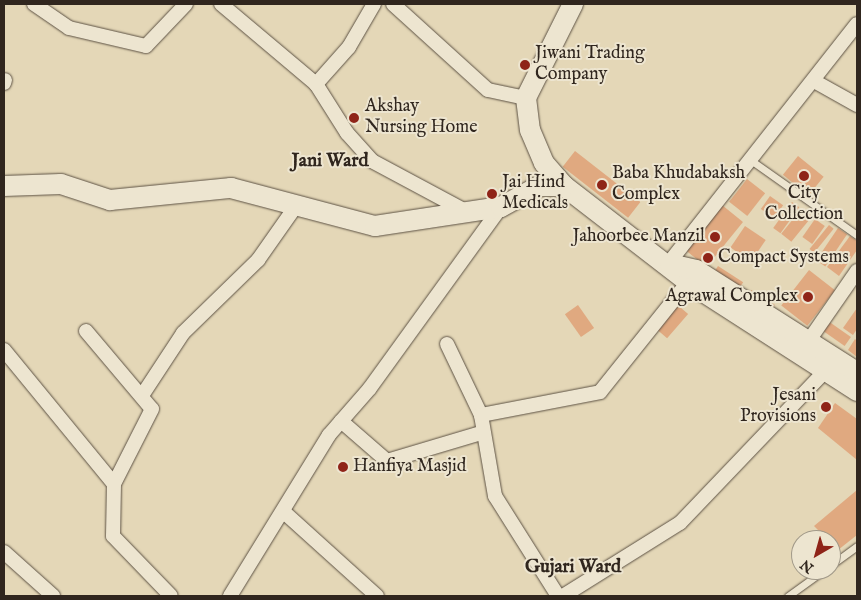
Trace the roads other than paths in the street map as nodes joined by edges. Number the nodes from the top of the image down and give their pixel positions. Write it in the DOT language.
graph roads {
  1 [pos="34,4"];
  2 [pos="186,4"];
  3 [pos="221,4"];
  4 [pos="374,4"];
  5 [pos="393,4"];
  6 [pos="573,4"];
  7 [pos="857,24"];
  8 [pos="814,80"];
  9 [pos="316,84"];
  10 [pos="526,98"];
  11 [pos="857,105"];
  12 [pos="752,161"];
  13 [pos="4,186"];
  14 [pos="564,186"];
  15 [pos="296,206"];
  16 [pos="501,207"];
  17 [pos="469,213"];
  18 [pos="857,235"];
  19 [pos="668,264"];
  20 [pos="857,272"];
  21 [pos="688,282"];
  22 [pos="86,331"];
  23 [pos="447,344"];
  24 [pos="805,347"];
  25 [pos="4,350"];
  26 [pos="831,364"];
  27 [pos="857,372"];
  28 [pos="857,391"];
  29 [pos="143,394"];
  30 [pos="482,415"];
  31 [pos="341,421"];
  32 [pos="481,433"];
  33 [pos="114,484"];
  34 [pos="285,513"];
  35 [pos="857,546"];
  36 [pos="4,552"];
  37 [pos="841,558"];
  38 [pos="810,580"];
  39 [pos="52,596"];
  40 [pos="171,596"];
  41 [pos="230,596"];
  42 [pos="377,596"];
  43 [pos="558,596"];
  44 [pos="563,596"];
  45 [pos="788,596"];
  1 -- 2 [label="street"];
  3 -- 9 [label="street"];
  4 -- 9 [label="street"];
  5 -- 10 [label="street"];
  6 -- 10 [label="street"];
  7 -- 8 [label="street"];
  8 -- 11 [label="street"];
  8 -- 12 [label="street"];
  9 -- 17 [label="street"];
  10 -- 14 [label="street"];
  12 -- 18 [label="lane"];
  12 -- 19 [label="street"];
  13 -- 15 [label="street"];
  14 -- 16 [label="street"];
  14 -- 19 [label="street"];
  15 -- 17 [label="street"];
  15 -- 29 [label="street"];
  16 -- 17 [label="street"];
  16 -- 31 [label="street"];
  19 -- 21 [label="street"];
  19 -- 24 [label="street"];
  20 -- 24 [label="street"];
  21 -- 24 [label="street"];
  21 -- 30 [label="street"];
  22 -- 29 [label="street"];
  23 -- 30 [label="street"];
  24 -- 26 [label="street"];
  25 -- 33 [label="street"];
  26 -- 27 [label="street"];
  26 -- 28 [label="street"];
  26 -- 44 [label="street"];
  29 -- 33 [label="street"];
  30 -- 32 [label="street"];
  31 -- 32 [label="street"];
  31 -- 34 [label="street"];
  32 -- 43 [label="street"];
  33 -- 40 [label="street"];
  34 -- 41 [label="street"];
  34 -- 42 [label="street"];
  35 -- 37 [label="lane"];
  36 -- 39 [label="street"];
  38 -- 45 [label="lane"];
}
